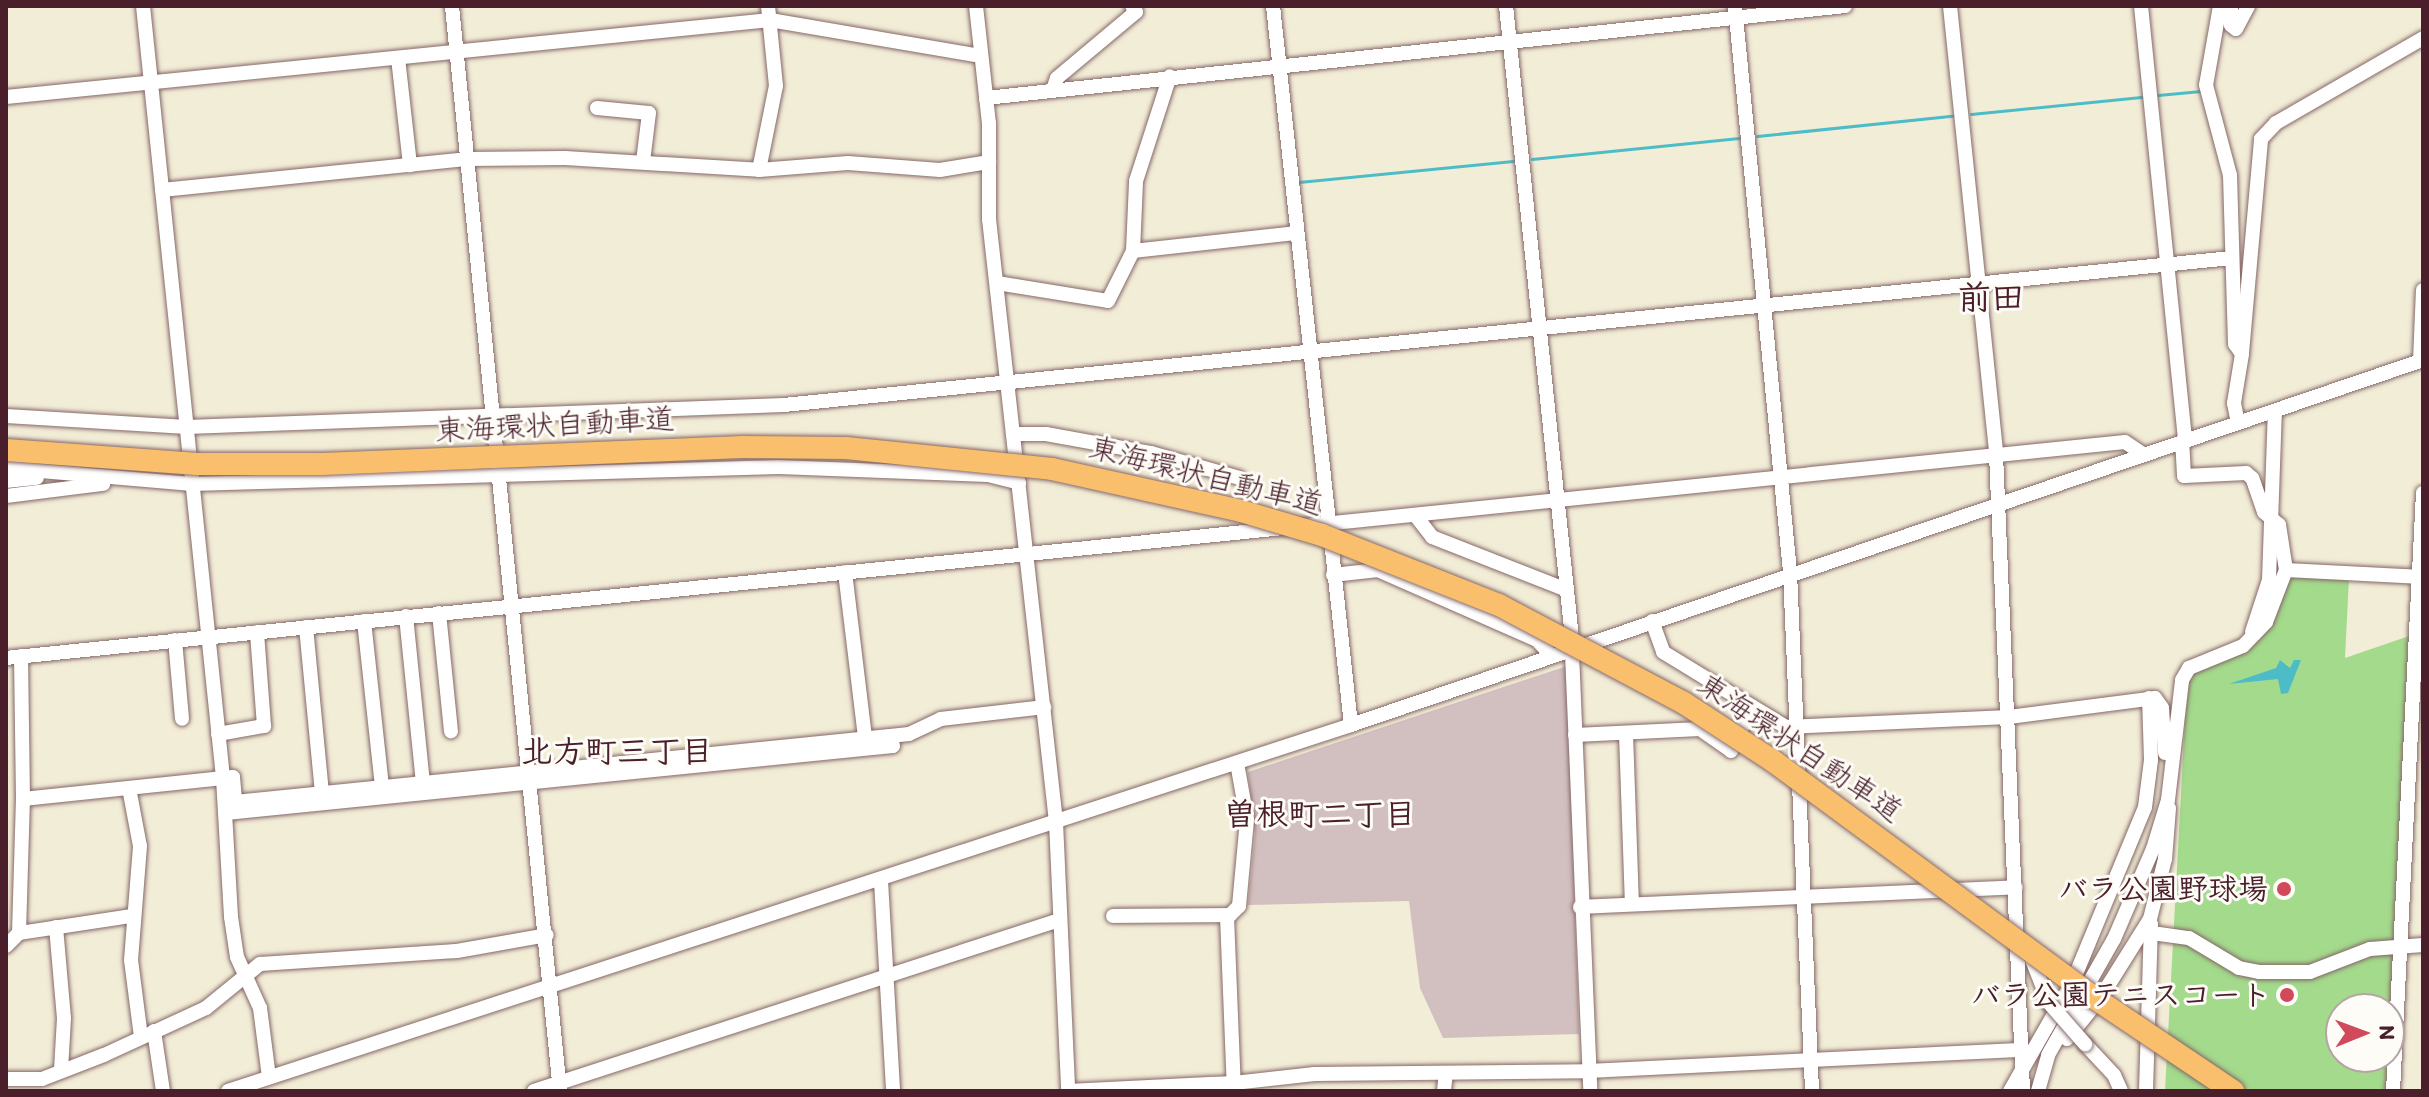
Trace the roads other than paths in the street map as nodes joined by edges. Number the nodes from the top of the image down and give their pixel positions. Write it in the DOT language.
graph roads {
  1 [pos="143,6"];
  2 [pos="452,6"];
  3 [pos="976,6"];
  4 [pos="1132,6"];
  5 [pos="1273,6"];
  6 [pos="1506,6"];
  7 [pos="1845,6"];
  8 [pos="1950,6"];
  9 [pos="2141,6"];
  10 [pos="2220,6"];
  11 [pos="2231,6"];
  12 [pos="2248,6"];
  13 [pos="1736,12"];
  14 [pos="769,13"];
  15 [pos="2423,38"];
  16 [pos="1510,42"];
  17 [pos="457,52"];
  18 [pos="980,56"];
  19 [pos="398,58"];
  20 [pos="1278,64"];
  21 [pos="1170,76"];
  22 [pos="151,83"];
  23 [pos="1054,87"];
  24 [pos="6,97"];
  25 [pos="986,98"];
  26 [pos="597,108"];
  27 [pos="468,159"];
  28 [pos="643,162"];
  29 [pos="989,162"];
  30 [pos="410,165"];
  31 [pos="759,170"];
  32 [pos="162,190"];
  33 [pos="1297,233"];
  34 [pos="1133,251"];
  35 [pos="2232,258"];
  36 [pos="2166,264"];
  37 [pos="997,283"];
  38 [pos="1978,283"];
  39 [pos="2423,290"];
  40 [pos="1765,304"];
  41 [pos="1540,328"];
  42 [pos="1310,350"];
  43 [pos="2242,354"];
  44 [pos="2421,360"];
  45 [pos="1007,381"];
  46 [pos="2275,411"];
  47 [pos="6,416"];
  48 [pos="496,419"];
  49 [pos="2238,423"];
  50 [pos="187,427"];
  51 [pos="1013,434"];
  52 [pos="2184,441"];
  53 [pos="6,450"];
  54 [pos="1996,454"];
  55 [pos="2143,454"];
  56 [pos="6,468"];
  57 [pos="67,475"];
  58 [pos="501,475"];
  59 [pos="1781,476"];
  60 [pos="1240,478"];
  61 [pos="135,480"];
  62 [pos="6,481"];
  63 [pos="1019,483"];
  64 [pos="192,484"];
  65 [pos="2423,493"];
  66 [pos="6,496"];
  67 [pos="1557,500"];
  68 [pos="1998,503"];
  69 [pos="1415,515"];
  70 [pos="2272,517"];
  71 [pos="1328,523"];
  72 [pos="1026,554"];
  73 [pos="2286,570"];
  74 [pos="845,572"];
  75 [pos="1790,572"];
  76 [pos="1333,575"];
  77 [pos="2421,577"];
  78 [pos="1567,590"];
  79 [pos="513,605"];
  80 [pos="439,613"];
  81 [pos="406,616"];
  82 [pos="364,621"];
  83 [pos="1652,621"];
  84 [pos="306,627"];
  85 [pos="257,632"];
  86 [pos="207,637"];
  87 [pos="2249,638"];
  88 [pos="175,640"];
  89 [pos="1571,649"];
  90 [pos="1552,656"];
  91 [pos="14,657"];
  92 [pos="2149,698"];
  93 [pos="1044,707"];
  94 [pos="1752,707"];
  95 [pos="2009,717"];
  96 [pos="182,719"];
  97 [pos="1351,725"];
  98 [pos="1797,725"];
  99 [pos="451,731"];
  100 [pos="218,734"];
  101 [pos="1626,734"];
  102 [pos="1575,735"];
  103 [pos="890,736"];
  104 [pos="865,738"];
  105 [pos="1237,763"];
  106 [pos="2416,768"];
  107 [pos="24,773"];
  108 [pos="6,774"];
  109 [pos="531,777"];
  110 [pos="223,778"];
  111 [pos="423,783"];
  112 [pos="129,788"];
  113 [pos="382,788"];
  114 [pos="2168,792"];
  115 [pos="322,794"];
  116 [pos="23,799"];
  117 [pos="226,813"];
  118 [pos="1056,822"];
  119 [pos="881,881"];
  120 [pos="2016,887"];
  121 [pos="1805,896"];
  122 [pos="1632,904"];
  123 [pos="1580,907"];
  124 [pos="1230,915"];
  125 [pos="132,916"];
  126 [pos="1113,916"];
  127 [pos="2017,917"];
  128 [pos="1059,920"];
  129 [pos="2151,926"];
  130 [pos="56,927"];
  131 [pos="19,933"];
  132 [pos="547,935"];
  133 [pos="2402,944"];
  134 [pos="2423,945"];
  135 [pos="6,946"];
  136 [pos="247,972"];
  137 [pos="886,978"];
  138 [pos="554,987"];
  139 [pos="148,1034"];
  140 [pos="2055,1043"];
  141 [pos="2023,1056"];
  142 [pos="1812,1061"];
  143 [pos="61,1070"];
  144 [pos="1588,1071"];
  145 [pos="1446,1073"];
  146 [pos="269,1077"];
  147 [pos="6,1079"];
  148 [pos="560,1087"];
  149 [pos="1234,1087"];
  150 [pos="163,1091"];
  151 [pos="228,1091"];
  152 [pos="534,1091"];
  153 [pos="893,1091"];
  154 [pos="1068,1091"];
  155 [pos="1444,1091"];
  156 [pos="1590,1091"];
  157 [pos="1812,1091"];
  158 [pos="2010,1091"];
  159 [pos="2023,1091"];
  160 [pos="2038,1091"];
  161 [pos="2121,1091"];
  162 [pos="2146,1091"];
  163 [pos="2233,1091"];
  164 [pos="2393,1091"];
  1 -- 22 [label="street"];
  2 -- 17 [label="street"];
  3 -- 18 [label="street"];
  4 -- 23 [label="street"];
  5 -- 20 [label="street"];
  6 -- 16 [label="street"];
  7 -- 13 [label="street"];
  8 -- 38 [label="street"];
  9 -- 36 [label="street"];
  10 -- 35 [label="street"];
  11 -- 12 [label="street"];
  13 -- 16 [label="street"];
  13 -- 40 [label="street"];
  14 -- 17 [label="street"];
  14 -- 18 [label="street"];
  14 -- 31 [label="street"];
  15 -- 43 [label="street"];
  16 -- 20 [label="street"];
  16 -- 41 [label="street"];
  17 -- 19 [label="street"];
  17 -- 27 [label="street"];
  18 -- 25 [label="street"];
  19 -- 22 [label="street"];
  19 -- 30 [label="street"];
  20 -- 21 [label="street"];
  20 -- 33 [label="street"];
  21 -- 23 [label="street"];
  21 -- 34 [label="street"];
  22 -- 24 [label="street"];
  22 -- 32 [label="street"];
  23 -- 25 [label="street"];
  25 -- 29 [label="street"];
  26 -- 28 [label="street"];
  27 -- 28 [label="street"];
  27 -- 30 [label="street"];
  27 -- 48 [label="street"];
  28 -- 31 [label="street"];
  29 -- 31 [label="street"];
  29 -- 37 [label="street"];
  30 -- 32 [label="street"];
  32 -- 50 [label="street"];
  33 -- 34 [label="street"];
  33 -- 42 [label="street"];
  34 -- 37 [label="street"];
  35 -- 36 [label="street"];
  35 -- 43 [label="street"];
  36 -- 38 [label="street"];
  36 -- 52 [label="street"];
  37 -- 45 [label="street"];
  38 -- 40 [label="street"];
  38 -- 54 [label="street"];
  39 -- 44 [label="street"];
  40 -- 41 [label="street"];
  40 -- 59 [label="street"];
  41 -- 42 [label="street"];
  41 -- 67 [label="street"];
  42 -- 45 [label="street"];
  42 -- 71 [label="street"];
  43 -- 49 [label="street"];
  44 -- 46 [label="street"];
  45 -- 48 [label="street"];
  45 -- 51 [label="street"];
  46 -- 49 [label="street"];
  46 -- 70 [label="street"];
  47 -- 50 [label="street"];
  48 -- 50 [label="street"];
  48 -- 58 [label="street"];
  49 -- 52 [label="street"];
  50 -- 64 [label="street"];
  51 -- 60 [label="street"];
  51 -- 63 [label="street"];
  52 -- 55 [label="street"];
  52 -- 70 [label="street"];
  53 -- 163 [label="highway, 東海環状自動車道, bridge"];
  54 -- 55 [label="street"];
  54 -- 59 [label="street"];
  54 -- 68 [label="street"];
  55 -- 68 [label="street"];
  56 -- 57 [label="street"];
  57 -- 61 [label="street"];
  57 -- 62 [label="street"];
  58 -- 63 [label="street"];
  58 -- 64 [label="street"];
  58 -- 79 [label="street"];
  59 -- 67 [label="street"];
  59 -- 75 [label="street"];
  61 -- 64 [label="street"];
  61 -- 66 [label="street"];
  63 -- 72 [label="street"];
  64 -- 86 [label="street"];
  65 -- 77 [label="street"];
  67 -- 69 [label="street"];
  67 -- 78 [label="street"];
  68 -- 75 [label="street"];
  68 -- 95 [label="street"];
  69 -- 71 [label="street"];
  69 -- 78 [label="street"];
  70 -- 73 [label="street"];
  70 -- 87 [label="street"];
  71 -- 72 [label="street"];
  71 -- 76 [label="street"];
  72 -- 74 [label="street"];
  72 -- 93 [label="street"];
  73 -- 77 [label="street"];
  73 -- 87 [label="street"];
  74 -- 79 [label="street"];
  74 -- 104 [label="street"];
  75 -- 83 [label="street"];
  75 -- 98 [label="street"];
  76 -- 90 [label="street"];
  76 -- 97 [label="street"];
  77 -- 106 [label="street"];
  78 -- 89 [label="street"];
  79 -- 80 [label="street"];
  79 -- 109 [label="street"];
  80 -- 81 [label="street"];
  80 -- 99 [label="street"];
  81 -- 82 [label="street"];
  81 -- 111 [label="street"];
  82 -- 84 [label="street"];
  82 -- 113 [label="street"];
  83 -- 89 [label="street"];
  83 -- 94 [label="street"];
  84 -- 85 [label="street"];
  84 -- 115 [label="street"];
  85 -- 86 [label="street"];
  85 -- 100 [label="street"];
  86 -- 88 [label="street"];
  86 -- 100 [label="street"];
  87 -- 114 [label="street"];
  88 -- 91 [label="street"];
  88 -- 96 [label="street"];
  89 -- 90 [label="street"];
  89 -- 102 [label="street"];
  90 -- 97 [label="street"];
  91 -- 107 [label="street"];
  92 -- 95 [label="street"];
  92 -- 114 [label="street"];
  92 -- 141 [label="street"];
  93 -- 103 [label="street"];
  93 -- 118 [label="street"];
  94 -- 98 [label="street"];
  94 -- 101 [label="street"];
  95 -- 98 [label="street"];
  95 -- 120 [label="street"];
  97 -- 105 [label="street"];
  98 -- 121 [label="street"];
  100 -- 110 [label="street"];
  101 -- 102 [label="street"];
  101 -- 122 [label="street"];
  102 -- 123 [label="street"];
  103 -- 104 [label="street"];
  103 -- 109 [label="street"];
  104 -- 109 [label="street"];
  105 -- 118 [label="street"];
  105 -- 124 [label="street"];
  106 -- 133 [label="street"];
  107 -- 108 [label="street"];
  107 -- 116 [label="street"];
  109 -- 111 [label="street"];
  109 -- 117 [label="street"];
  109 -- 132 [label="street"];
  110 -- 112 [label="street"];
  110 -- 115 [label="street"];
  110 -- 117 [label="street"];
  111 -- 113 [label="street"];
  112 -- 116 [label="street"];
  112 -- 125 [label="street"];
  113 -- 115 [label="street"];
  114 -- 129 [label="street"];
  114 -- 140 [label="street"];
  116 -- 131 [label="street"];
  117 -- 136 [label="street"];
  118 -- 119 [label="street"];
  118 -- 128 [label="street"];
  119 -- 137 [label="street"];
  119 -- 138 [label="street"];
  120 -- 121 [label="street"];
  120 -- 127 [label="street"];
  121 -- 122 [label="street"];
  121 -- 142 [label="street"];
  122 -- 123 [label="street"];
  123 -- 144 [label="street"];
  124 -- 126 [label="street"];
  124 -- 149 [label="street"];
  125 -- 130 [label="street"];
  125 -- 139 [label="street"];
  127 -- 141 [label="street"];
  127 -- 161 [label="street, bridge"];
  128 -- 137 [label="street"];
  128 -- 154 [label="street"];
  129 -- 133 [label="street"];
  129 -- 140 [label="street"];
  129 -- 162 [label="street"];
  130 -- 131 [label="street"];
  130 -- 143 [label="street"];
  131 -- 135 [label="street"];
  132 -- 136 [label="street"];
  132 -- 138 [label="street"];
  133 -- 134 [label="street"];
  133 -- 164 [label="street"];
  136 -- 139 [label="street"];
  136 -- 146 [label="street"];
  137 -- 148 [label="street"];
  137 -- 153 [label="street"];
  138 -- 146 [label="street"];
  138 -- 148 [label="street"];
  139 -- 143 [label="street"];
  139 -- 150 [label="street"];
  140 -- 160 [label="street"];
  141 -- 142 [label="street"];
  141 -- 158 [label="street"];
  141 -- 159 [label="street"];
  142 -- 144 [label="street"];
  142 -- 157 [label="street"];
  143 -- 147 [label="street"];
  144 -- 145 [label="street"];
  144 -- 156 [label="street"];
  145 -- 149 [label="street"];
  145 -- 155 [label="street"];
  146 -- 151 [label="street"];
  148 -- 152 [label="street"];
  149 -- 154 [label="street"];
}
